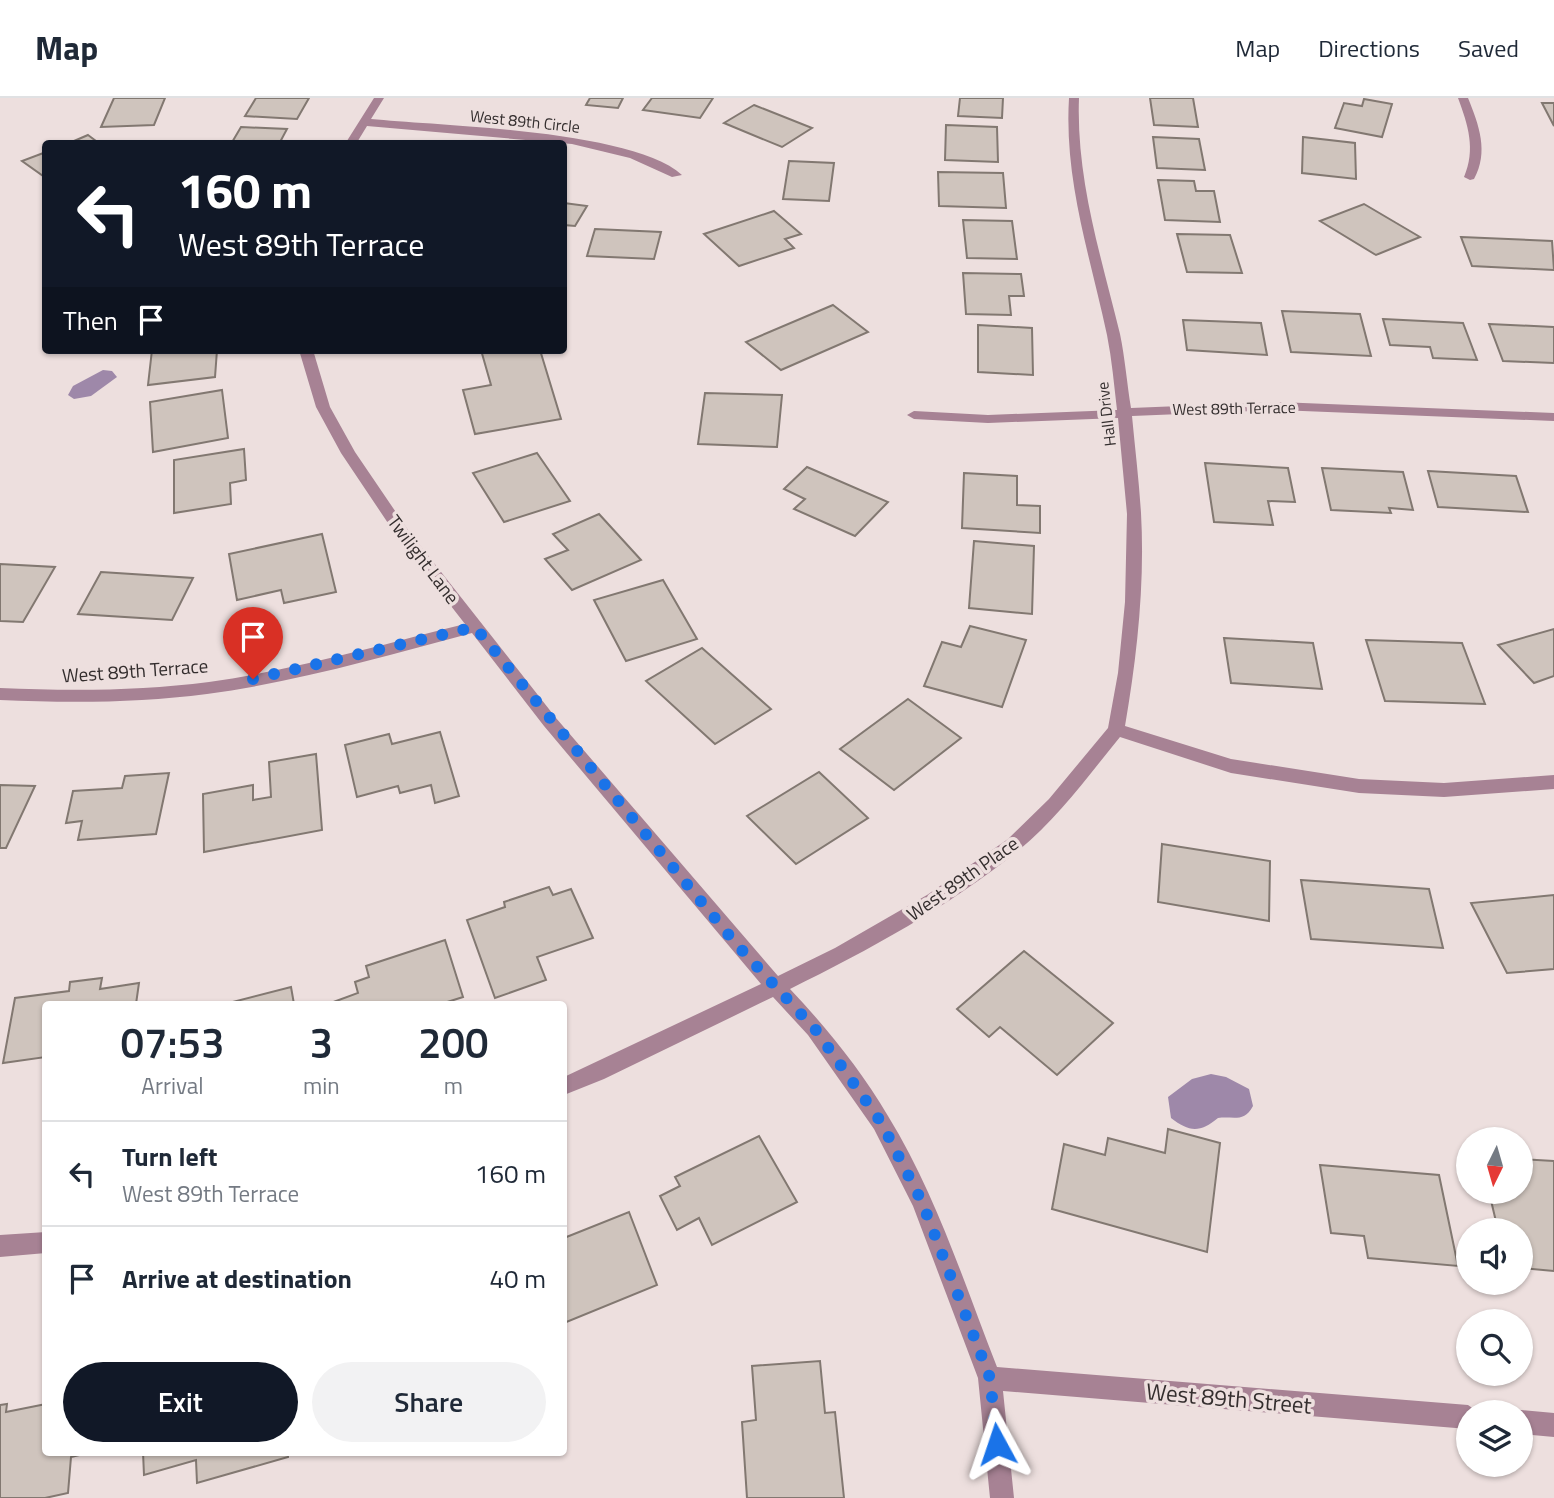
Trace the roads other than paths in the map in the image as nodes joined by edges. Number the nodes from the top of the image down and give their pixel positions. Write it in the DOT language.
graph roads {
  1 [pos="379,98"];
  2 [pos="1074,98"];
  3 [pos="1463,98"];
  4 [pos="364,122"];
  5 [pos="353,140"];
  6 [pos="561,140"];
  7 [pos="567,141"];
  8 [pos="677,175"];
  9 [pos="1470,177"];
  10 [pos="307,354"];
  11 [pos="1125,414"];
  12 [pos="914,415"];
  13 [pos="1554,417"];
  14 [pos="475,627"];
  15 [pos="0,694"];
  16 [pos="1116,730"];
  17 [pos="1554,782"];
  18 [pos="776,986"];
  19 [pos="567,1085"];
  20 [pos="42,1242"];
  21 [pos="0,1246"];
  22 [pos="990,1378"];
  23 [pos="1456,1417"];
  24 [pos="1533,1423"];
  25 [pos="1554,1424"];
  26 [pos="1002,1498"];
  1 -- 4 [label="street"];
  2 -- 11 [label="street, Hall Drive"];
  3 -- 9 [label="street"];
  4 -- 5 [label="street"];
  4 -- 6 [label="street, West 89th Circle"];
  7 -- 8 [label="street, West 89th Circle"];
  10 -- 14 [label="street, Twilight Lane"];
  11 -- 12 [label="street, West 89th Terrace"];
  11 -- 13 [label="street, West 89th Terrace"];
  11 -- 16 [label="street, Hall Drive"];
  14 -- 15 [label="street, West 89th Terrace"];
  14 -- 18 [label="street, Twilight Lane"];
  16 -- 17 [label="street"];
  16 -- 18 [label="street, West 89th Place"];
  18 -- 19 [label="street, West 89th Place"];
  18 -- 22 [label="street, Twilight Lane"];
  20 -- 21 [label="street"];
  22 -- 23 [label="street, West 89th Street"];
  22 -- 26 [label="street, Twilight Lane"];
  24 -- 25 [label="street"];
}
